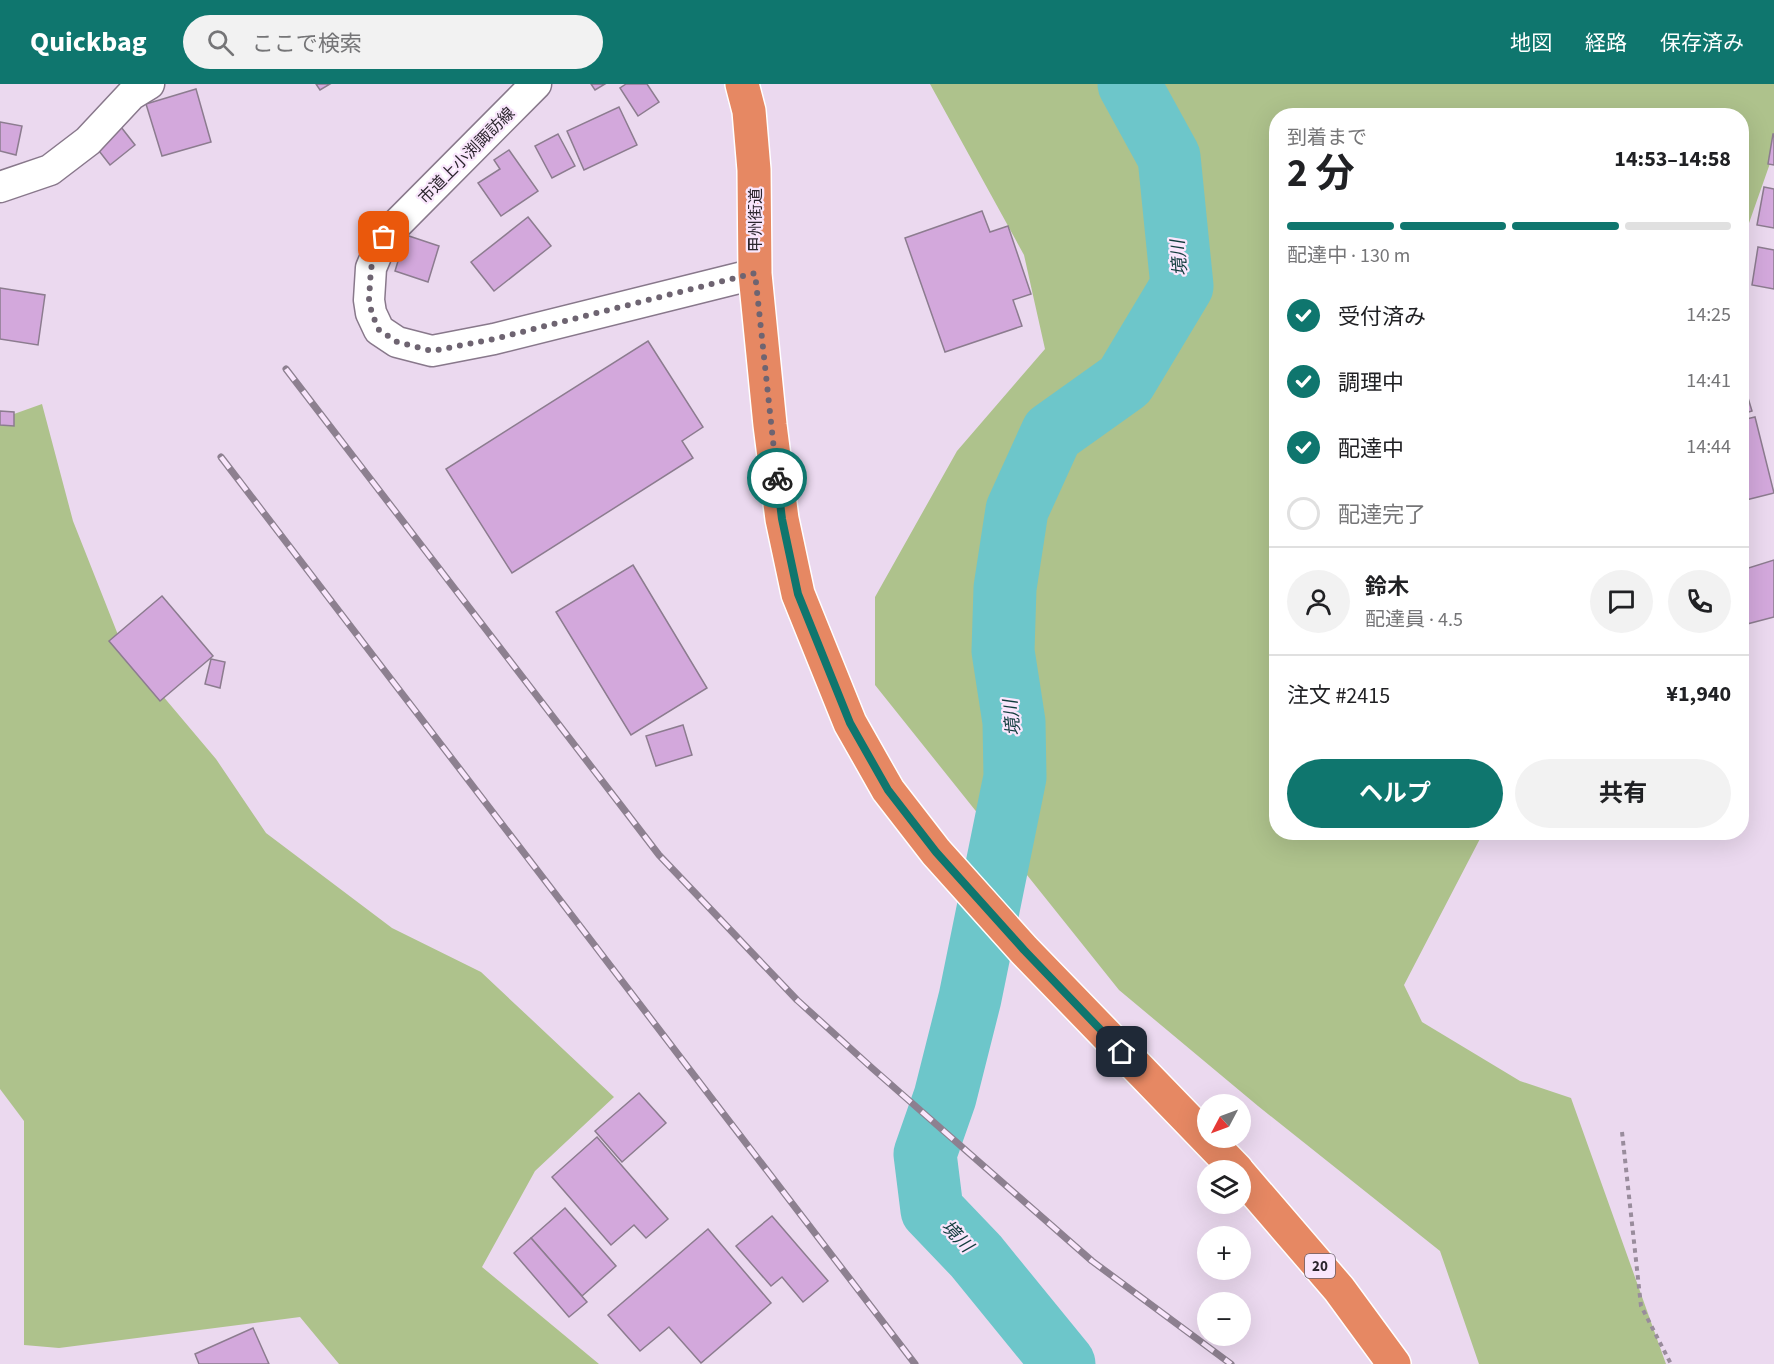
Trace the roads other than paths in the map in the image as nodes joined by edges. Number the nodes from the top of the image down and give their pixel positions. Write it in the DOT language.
graph roads {
  1 [pos="149,84"];
  2 [pos="536,84"];
  3 [pos="742,84"];
  4 [pos="0,188"];
  5 [pos="755,273"];
  6 [pos="1226,1160"];
  7 [pos="1251,1187"];
  8 [pos="1394,1364"];
  1 -- 4 [label="street"];
  2 -- 5 [label="street, 市道上小渕諏訪線"];
  3 -- 5 [label="highway, 甲州街道"];
  5 -- 6 [label="highway, 甲州街道"];
  7 -- 8 [label="highway, 20"];
}
